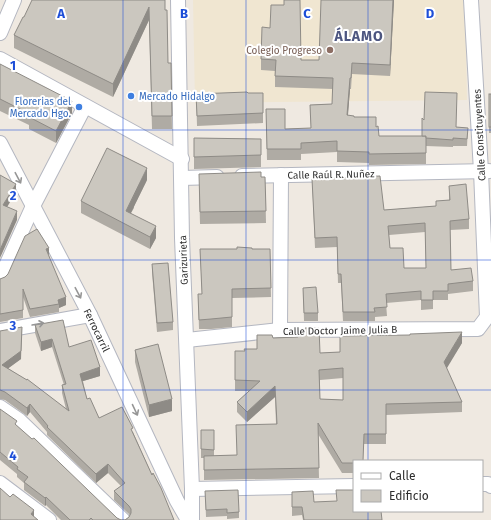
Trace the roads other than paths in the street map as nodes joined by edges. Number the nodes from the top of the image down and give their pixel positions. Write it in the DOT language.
graph roads {
  1 [pos="14,0"];
  2 [pos="178,0"];
  3 [pos="471,0"];
  4 [pos="0,33"];
  5 [pos="0,59"];
  6 [pos="85,106"];
  7 [pos="0,143"];
  8 [pos="182,159"];
  9 [pos="486,171"];
  10 [pos="282,175"];
  11 [pos="182,178"];
  12 [pos="33,206"];
  13 [pos="0,279"];
  14 [pos="90,315"];
  15 [pos="487,317"];
  16 [pos="280,330"];
  17 [pos="0,331"];
  18 [pos="187,340"];
  19 [pos="0,408"];
  20 [pos="0,483"];
  21 [pos="353,486"];
  22 [pos="192,489"];
  23 [pos="49,520"];
  24 [pos="123,520"];
  25 [pos="188,520"];
  26 [pos="192,520"];
  1 -- 4 [label="street"];
  2 -- 8 [label="street, Garizurieta"];
  3 -- 9 [label="street, Calle Constituyentes"];
  5 -- 6 [label="street"];
  6 -- 8 [label="street"];
  6 -- 12 [label="street"];
  7 -- 12 [label="street, Ferrocarril, one-way"];
  8 -- 11 [label="street, Garizurieta"];
  9 -- 10 [label="street, Calle Raúl R. Nuñez"];
  9 -- 15 [label="street, Calle Constituyentes"];
  10 -- 11 [label="street, Calle Raúl R. Nuñez"];
  10 -- 16 [label="street"];
  11 -- 18 [label="street, Garizurieta"];
  12 -- 13 [label="street"];
  12 -- 14 [label="street, Ferrocarril, one-way"];
  17 -- 14 [label="street, one-way"];
  14 -- 25 [label="street, Ferrocarril, one-way"];
  15 -- 16 [label="street, Calle Doctor Jaime Julia B"];
  16 -- 18 [label="street, Calle Doctor Jaime Julia B"];
  18 -- 22 [label="street, Garizurieta"];
  19 -- 24 [label="street"];
  20 -- 23 [label="street"];
  21 -- 22 [label="street"];
  22 -- 26 [label="street, Garizurieta"];
}
